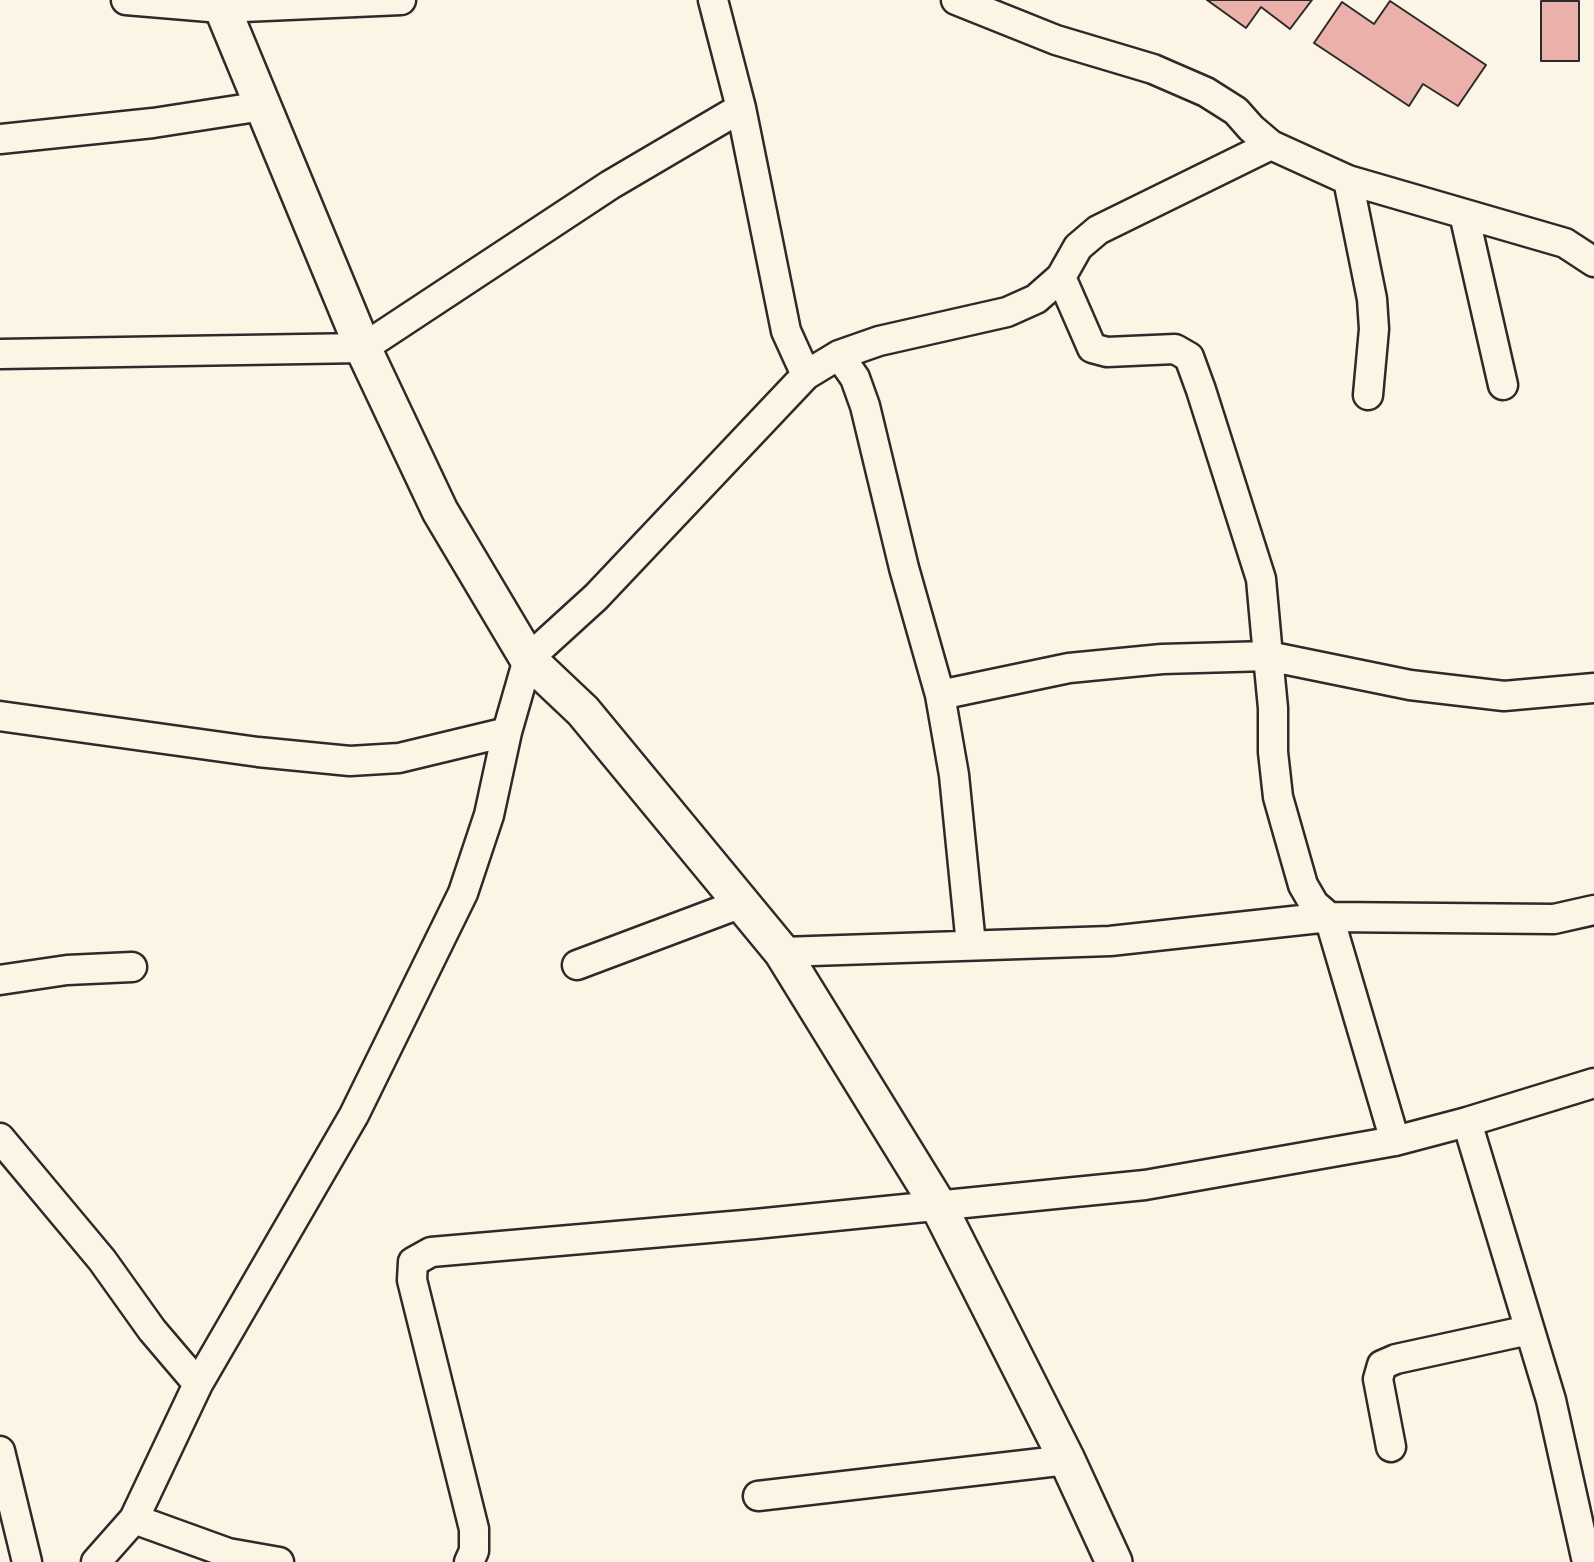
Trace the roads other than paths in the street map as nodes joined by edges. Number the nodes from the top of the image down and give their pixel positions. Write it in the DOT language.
graph roads {
  1 [pos="125,0"];
  2 [pos="401,0"];
  3 [pos="713,0"];
  4 [pos="956,0"];
  5 [pos="220,4"];
  6 [pos="263,106"];
  7 [pos="741,108"];
  8 [pos="0,139"];
  9 [pos="1271,145"];
  10 [pos="1348,180"];
  11 [pos="1464,214"];
  12 [pos="1594,262"];
  13 [pos="1061,277"];
  14 [pos="363,348"];
  15 [pos="0,354"];
  16 [pos="839,355"];
  17 [pos="806,375"];
  18 [pos="1503,385"];
  19 [pos="1368,395"];
  20 [pos="1268,656"];
  21 [pos="528,659"];
  22 [pos="1594,688"];
  23 [pos="940,695"];
  24 [pos="0,716"];
  25 [pos="507,732"];
  26 [pos="742,903"];
  27 [pos="1594,910"];
  28 [pos="1329,917"];
  29 [pos="971,946"];
  30 [pos="782,952"];
  31 [pos="577,965"];
  32 [pos="132,967"];
  33 [pos="0,980"];
  34 [pos="1594,1083"];
  35 [pos="1467,1122"];
  36 [pos="0,1138"];
  37 [pos="1395,1141"];
  38 [pos="938,1205"];
  39 [pos="1529,1330"];
  40 [pos="198,1384"];
  41 [pos="1391,1447"];
  42 [pos="0,1451"];
  43 [pos="1067,1460"];
  44 [pos="758,1496"];
  45 [pos="134,1518"];
  46 [pos="27,1562"];
  47 [pos="96,1562"];
  48 [pos="279,1562"];
  49 [pos="469,1562"];
  50 [pos="1114,1562"];
  51 [pos="1587,1562"];
  1 -- 5 [label="street"];
  2 -- 5 [label="street"];
  3 -- 7 [label="street"];
  4 -- 9 [label="street"];
  5 -- 6 [label="street"];
  6 -- 8 [label="street"];
  6 -- 14 [label="street"];
  7 -- 14 [label="street"];
  7 -- 17 [label="street"];
  9 -- 10 [label="street"];
  9 -- 13 [label="street"];
  10 -- 11 [label="street"];
  10 -- 19 [label="street"];
  11 -- 12 [label="street"];
  11 -- 18 [label="street"];
  13 -- 16 [label="street"];
  13 -- 20 [label="street"];
  14 -- 15 [label="street"];
  14 -- 21 [label="street"];
  16 -- 17 [label="street"];
  16 -- 23 [label="street"];
  17 -- 21 [label="street"];
  20 -- 22 [label="street"];
  20 -- 23 [label="street"];
  20 -- 28 [label="street"];
  21 -- 25 [label="street"];
  21 -- 26 [label="street"];
  23 -- 29 [label="street"];
  24 -- 25 [label="street"];
  25 -- 40 [label="street"];
  26 -- 30 [label="street"];
  26 -- 31 [label="street"];
  27 -- 28 [label="street"];
  28 -- 29 [label="street"];
  28 -- 37 [label="street"];
  29 -- 30 [label="street"];
  30 -- 38 [label="street"];
  32 -- 33 [label="street"];
  34 -- 35 [label="street"];
  35 -- 37 [label="street"];
  35 -- 39 [label="street"];
  36 -- 40 [label="street"];
  37 -- 38 [label="street"];
  38 -- 43 [label="street"];
  38 -- 49 [label="street"];
  39 -- 41 [label="street"];
  39 -- 51 [label="street"];
  40 -- 45 [label="street"];
  42 -- 46 [label="street"];
  43 -- 44 [label="street"];
  43 -- 50 [label="street"];
  45 -- 47 [label="street"];
  45 -- 48 [label="street"];
}
